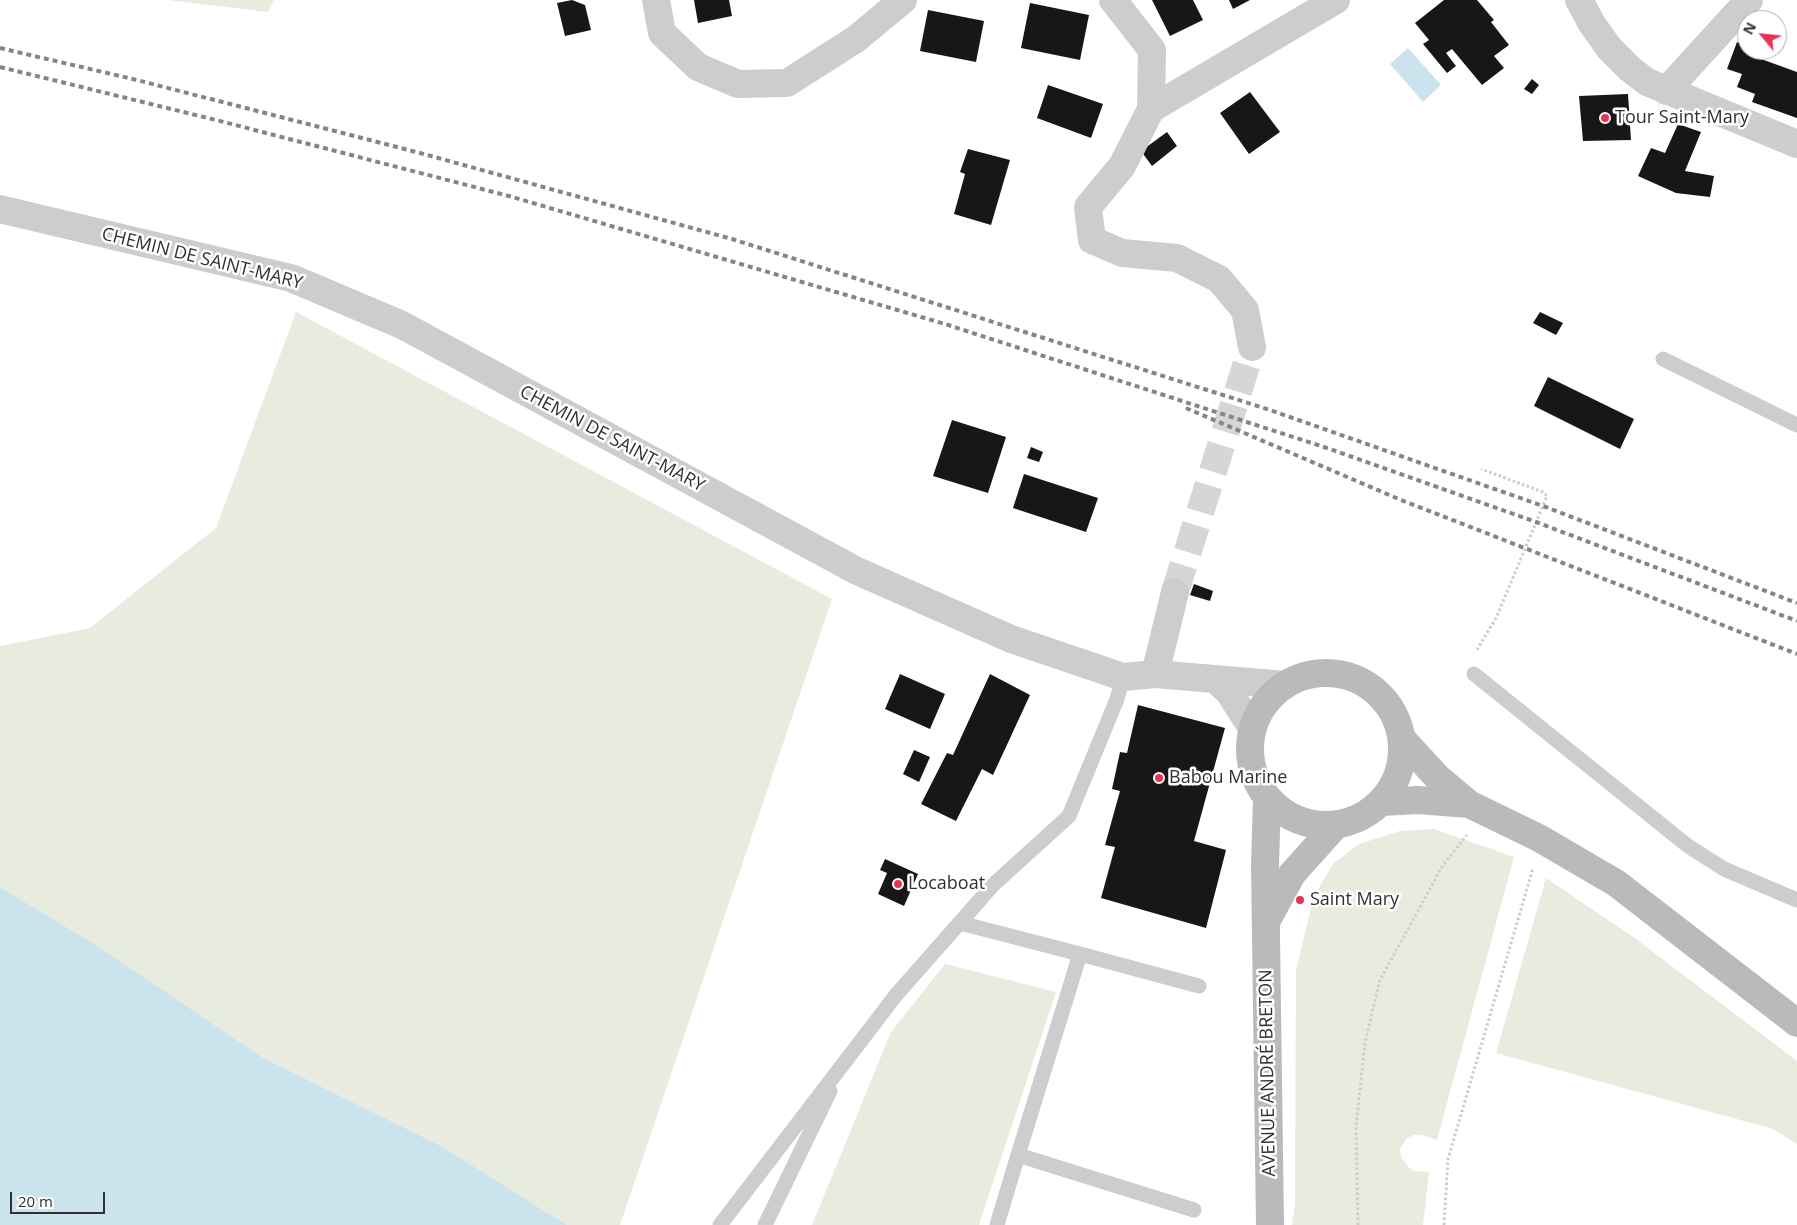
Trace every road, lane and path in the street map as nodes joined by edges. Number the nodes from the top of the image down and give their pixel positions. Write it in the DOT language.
graph roads {
  1 [pos="656,0"];
  2 [pos="903,0"];
  3 [pos="1113,0"];
  4 [pos="1336,0"];
  5 [pos="1579,0"];
  6 [pos="1749,0"];
  7 [pos="1666,91"];
  8 [pos="1151,109"];
  9 [pos="1797,144"];
  10 [pos="0,209"];
  11 [pos="1252,347"];
  12 [pos="1663,360"];
  13 [pos="1797,425"];
  14 [pos="1481,469"];
  15 [pos="1175,592"];
  16 [pos="1475,653"];
  17 [pos="1155,674"];
  18 [pos="1474,674"];
  19 [pos="1123,677"];
  20 [pos="1216,680"];
  21 [pos="1285,685"];
  22 [pos="1252,728"];
  23 [pos="1402,739"];
  24 [pos="1267,800"];
  25 [pos="1382,802"];
  26 [pos="1469,804"];
  27 [pos="1336,825"];
  28 [pos="1469,833"];
  29 [pos="1534,860"];
  30 [pos="1797,900"];
  31 [pos="1267,921"];
  32 [pos="960,923"];
  33 [pos="1080,954"];
  34 [pos="1199,986"];
  35 [pos="1797,1023"];
  36 [pos="845,1060"];
  37 [pos="1018,1155"];
  38 [pos="1194,1210"];
  39 [pos="720,1225"];
  40 [pos="766,1225"];
  41 [pos="997,1225"];
  42 [pos="1270,1225"];
  43 [pos="1358,1225"];
  44 [pos="1444,1225"];
  1 -- 2 [label="street"];
  3 -- 8 [label="street"];
  4 -- 8 [label="street"];
  5 -- 7 [label="street"];
  6 -- 7 [label="street"];
  7 -- 9 [label="street"];
  8 -- 11 [label="street"];
  10 -- 19 [label="street, CHEMIN DE SAINT-MARY"];
  12 -- 13 [label="lane"];
  14 -- 16 [label="path"];
  15 -- 17 [label="street"];
  17 -- 19 [label="street, CHEMIN DE SAINT-MARY"];
  17 -- 20 [label="street, CHEMIN DE SAINT-MARY"];
  18 -- 30 [label="lane"];
  19 -- 32 [label="lane"];
  20 -- 21 [label="street, CHEMIN DE SAINT-MARY"];
  20 -- 22 [label="street"];
  21 -- 22 [label="street"];
  21 -- 23 [label="street"];
  22 -- 24 [label="street"];
  23 -- 25 [label="street"];
  23 -- 26 [label="street"];
  24 -- 27 [label="street"];
  24 -- 31 [label="street, AVENUE ANDRÉ BRETON"];
  25 -- 26 [label="street"];
  25 -- 27 [label="street"];
  26 -- 35 [label="street"];
  27 -- 31 [label="street, AVENUE ANDRÉ BRETON"];
  28 -- 43 [label="path"];
  29 -- 44 [label="path"];
  31 -- 42 [label="street, AVENUE ANDRÉ BRETON"];
  32 -- 33 [label="lane"];
  32 -- 36 [label="lane"];
  33 -- 34 [label="lane"];
  33 -- 37 [label="lane"];
  36 -- 39 [label="lane"];
  36 -- 40 [label="lane"];
  37 -- 38 [label="lane"];
  37 -- 41 [label="lane"];
}
